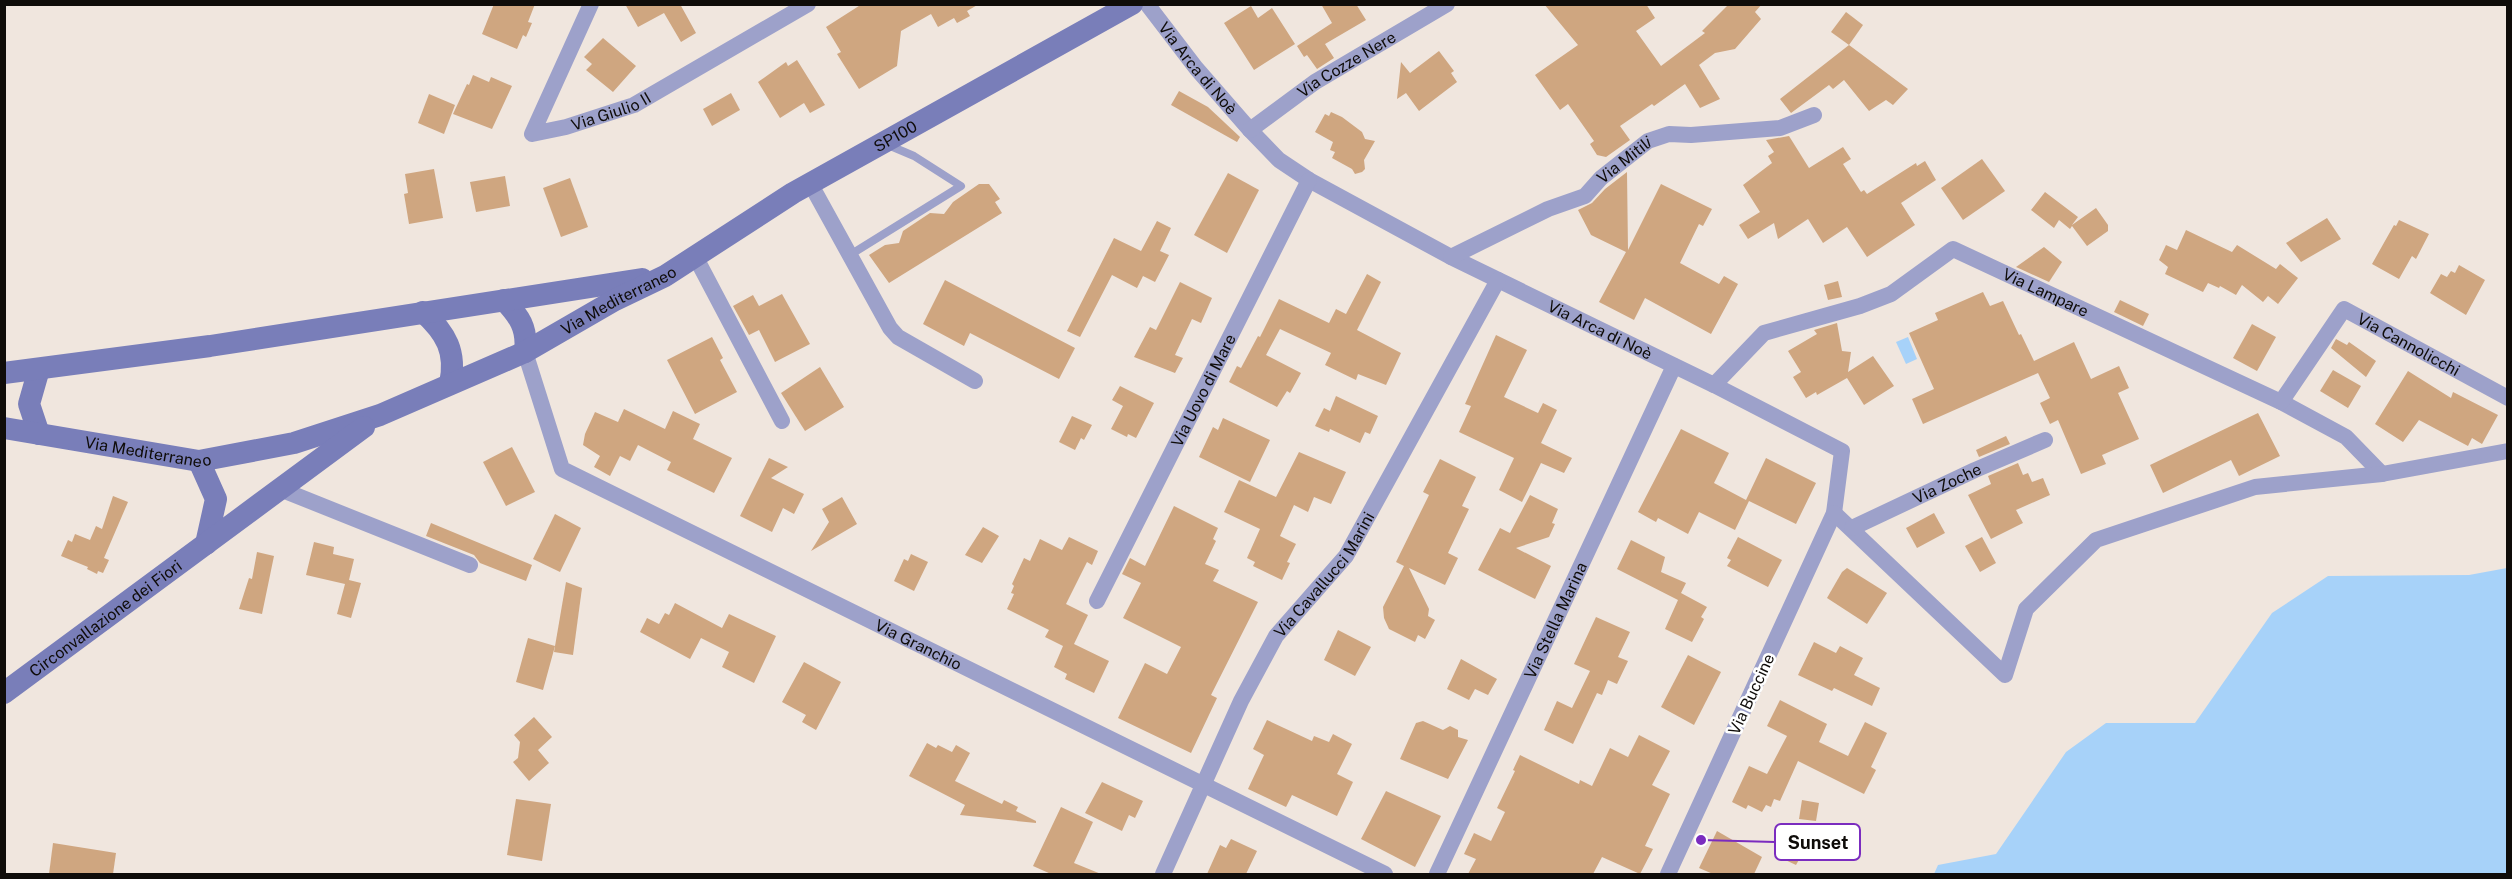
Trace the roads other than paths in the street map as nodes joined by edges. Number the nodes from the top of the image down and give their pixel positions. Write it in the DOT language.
graph roads {
  1 [pos="591,4"];
  2 [pos="808,4"];
  3 [pos="1132,4"];
  4 [pos="1147,4"];
  5 [pos="1447,4"];
  6 [pos="1814,116"];
  7 [pos="1250,130"];
  8 [pos="883,143"];
  9 [pos="1309,180"];
  10 [pos="810,183"];
  11 [pos="850,255"];
  12 [pos="694,256"];
  13 [pos="1451,257"];
  14 [pos="665,276"];
  15 [pos="1498,280"];
  16 [pos="504,300"];
  17 [pos="423,312"];
  18 [pos="525,352"];
  19 [pos="1674,366"];
  20 [pos="39,369"];
  21 [pos="4,373"];
  22 [pos="975,381"];
  23 [pos="450,384"];
  24 [pos="1714,385"];
  25 [pos="2508,398"];
  26 [pos="2281,402"];
  27 [pos="380,415"];
  28 [pos="782,421"];
  29 [pos="4,428"];
  30 [pos="39,434"];
  31 [pos="2045,440"];
  32 [pos="2508,451"];
  33 [pos="199,461"];
  34 [pos="2382,474"];
  35 [pos="280,489"];
  36 [pos="1834,513"];
  37 [pos="1852,528"];
  38 [pos="206,543"];
  39 [pos="470,565"];
  40 [pos="1097,600"];
  41 [pos="4,693"];
  42 [pos="1204,786"];
  43 [pos="1162,874"];
  44 [pos="1385,874"];
  45 [pos="1437,874"];
  46 [pos="1668,874"];
  1 -- 2 [label="street, Via Giulio II"];
  3 -- 8 [label="main road, SP100 / SP100"];
  4 -- 7 [label="street, Via Arca di Noè"];
  5 -- 7 [label="street, Via Cozze Nere"];
  6 -- 13 [label="street, Via Mitili"];
  7 -- 9 [label="street, Via Arca di Noè"];
  8 -- 10 [label="main road, SP100 / SP100"];
  8 -- 11 [label="lane"];
  9 -- 13 [label="street, Via Arca di Noè"];
  9 -- 40 [label="street, Via Uovo di Mare"];
  10 -- 11 [label="street"];
  10 -- 12 [label="main road, SP100 / SP100"];
  11 -- 22 [label="street"];
  12 -- 14 [label="main road, SP100 / SP100"];
  12 -- 28 [label="street"];
  13 -- 15 [label="street, Via Arca di Noè"];
  14 -- 16 [label="main road, Via Mediterraneo"];
  14 -- 18 [label="main road, Via Mediterraneo"];
  15 -- 19 [label="street, Via Arca di Noè"];
  15 -- 42 [label="street, Via Cavallucci Marini"];
  16 -- 17 [label="main road, Via Mediterraneo"];
  16 -- 18 [label="main road"];
  17 -- 20 [label="main road, Via Mediterraneo"];
  17 -- 23 [label="main road"];
  18 -- 23 [label="main road, Via Mediterraneo"];
  18 -- 42 [label="street, Via Granchio"];
  19 -- 24 [label="street, Via Arca di Noè"];
  19 -- 45 [label="street, Via Stella Marina"];
  20 -- 21 [label="main road, Via Mediterraneo"];
  20 -- 30 [label="main road"];
  23 -- 27 [label="main road, Via Mediterraneo"];
  24 -- 26 [label="street, Via Lampare"];
  24 -- 36 [label="street, Via Arca di Noè"];
  25 -- 26 [label="street, Via Cannolicchi"];
  26 -- 34 [label="street, Via Lampare"];
  27 -- 33 [label="main road, Via Mediterraneo"];
  27 -- 35 [label="main road, Circonvallazione dei Fiori"];
  29 -- 30 [label="main road, Via Mediterraneo"];
  30 -- 33 [label="main road, Via Mediterraneo"];
  31 -- 37 [label="street, Via Zoche"];
  32 -- 34 [label="street"];
  33 -- 38 [label="main road"];
  34 -- 37 [label="street"];
  35 -- 38 [label="main road, Circonvallazione dei Fiori"];
  35 -- 39 [label="street"];
  36 -- 37 [label="street"];
  36 -- 46 [label="street, Via Buccine"];
  38 -- 41 [label="main road, Circonvallazione dei Fiori"];
  42 -- 43 [label="street, Via Cavallucci Marini"];
  42 -- 44 [label="street, Via Granchio"];
}
